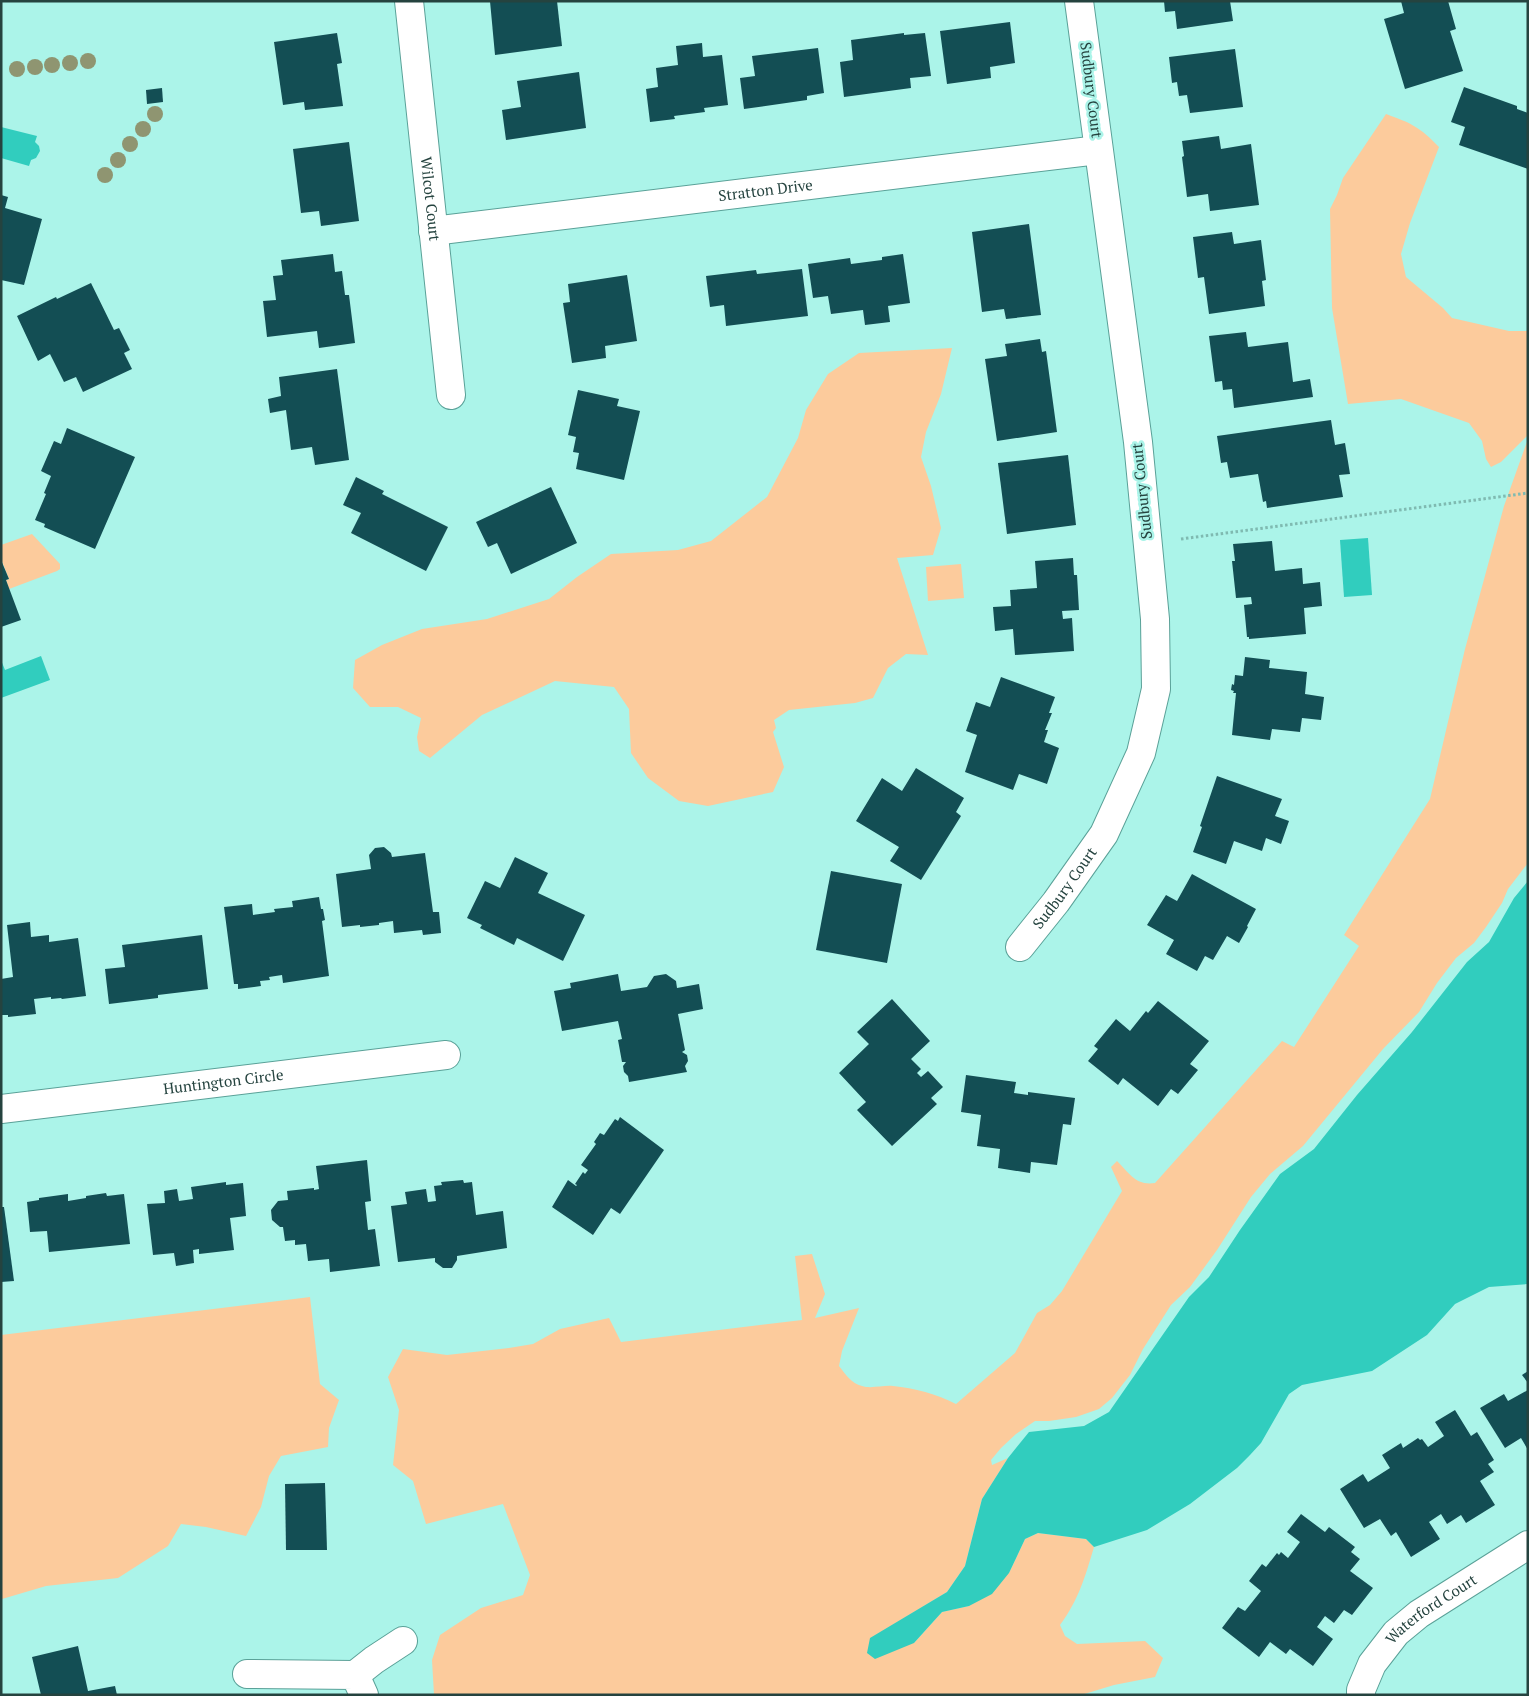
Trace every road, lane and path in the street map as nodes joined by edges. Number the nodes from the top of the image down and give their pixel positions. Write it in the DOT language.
graph roads {
  1 [pos="409,1"];
  2 [pos="1080,1"];
  3 [pos="1098,150"];
  4 [pos="433,231"];
  5 [pos="451,395"];
  6 [pos="1528,493"];
  7 [pos="1181,539"];
  8 [pos="1020,947"];
  9 [pos="446,1055"];
  10 [pos="1,1109"];
  11 [pos="1528,1545"];
  12 [pos="403,1641"];
  13 [pos="247,1674"];
  14 [pos="360,1685"];
  15 [pos="1361,1695"];
  1 -- 4 [label="street, Wilcot Court"];
  2 -- 3 [label="street, Sudbury Court"];
  3 -- 4 [label="street, Stratton Drive"];
  3 -- 8 [label="street, Sudbury Court"];
  4 -- 5 [label="street, Wilcot Court"];
  6 -- 7 [label="path"];
  9 -- 10 [label="street, Huntington Circle"];
  11 -- 15 [label="street, Waterford Court"];
  12 -- 14 [label="street"];
  13 -- 14 [label="street"];
}
